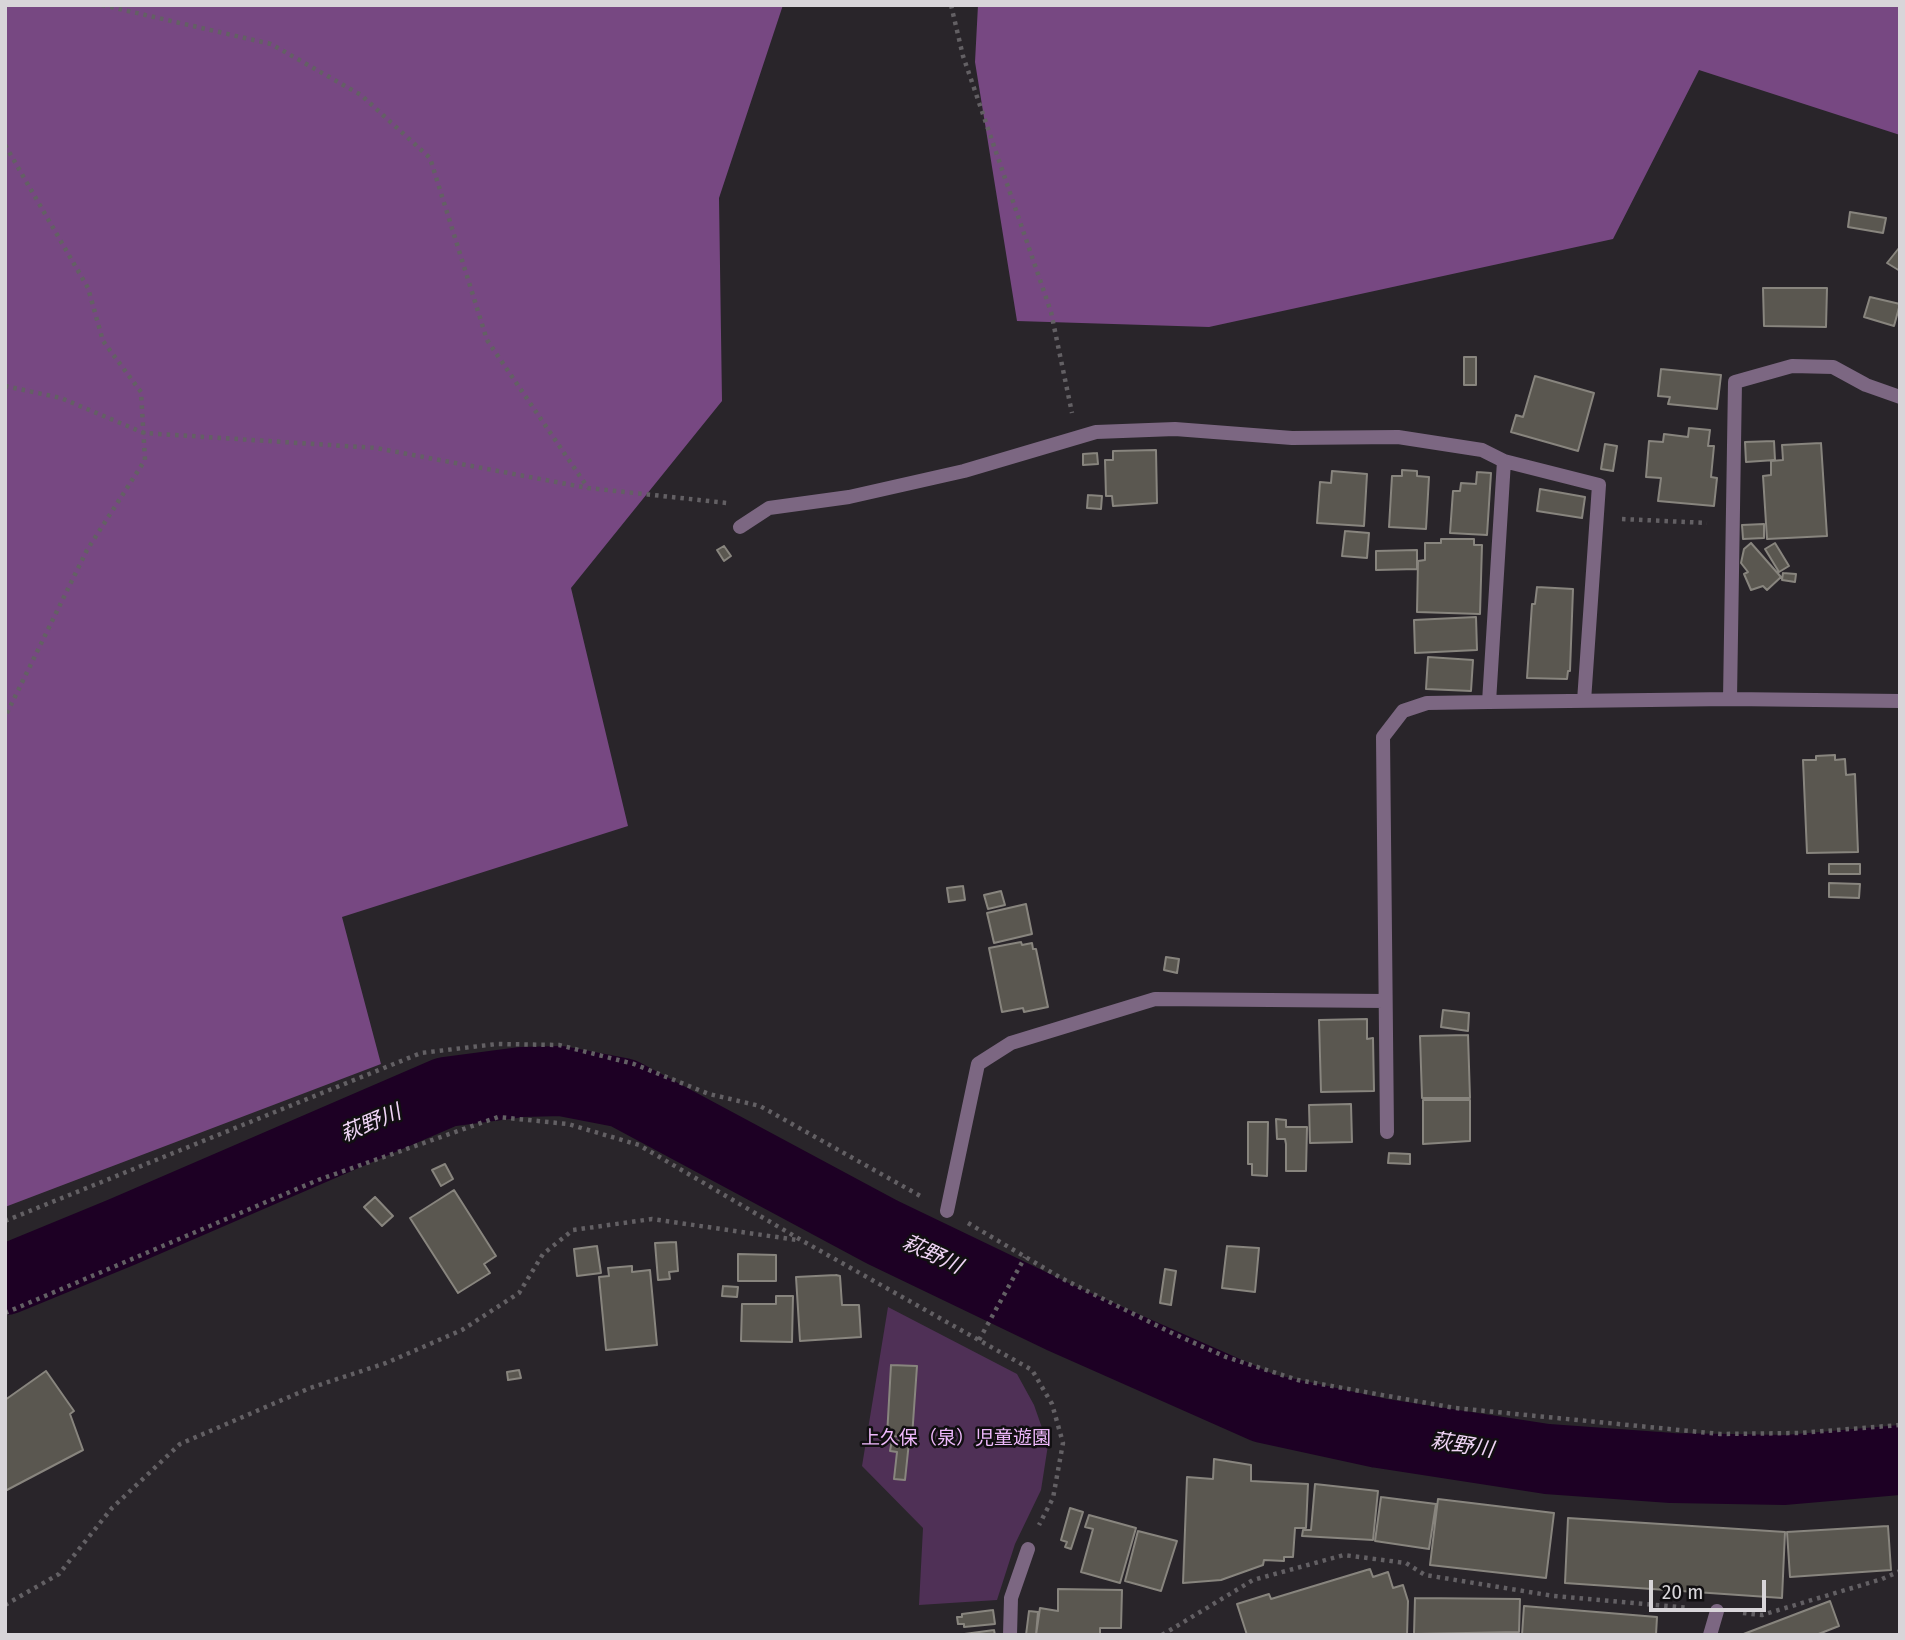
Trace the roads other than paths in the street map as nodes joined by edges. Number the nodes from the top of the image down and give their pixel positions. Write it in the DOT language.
graph roads {
  1 [pos="1900,397"];
  2 [pos="1504,461"];
  3 [pos="740,527"];
  4 [pos="1730,699"];
  5 [pos="1584,701"];
  6 [pos="1900,701"];
  7 [pos="1489,702"];
  8 [pos="1385,1001"];
  9 [pos="1387,1132"];
  10 [pos="947,1211"];
  11 [pos="1028,1549"];
  12 [pos="1717,1611"];
  13 [pos="1010,1635"];
  14 [pos="1710,1635"];
  1 -- 4 [label="street"];
  2 -- 3 [label="street"];
  2 -- 5 [label="street"];
  2 -- 7 [label="street"];
  4 -- 5 [label="street"];
  4 -- 6 [label="street"];
  5 -- 7 [label="street"];
  7 -- 8 [label="street"];
  8 -- 9 [label="street"];
  8 -- 10 [label="street"];
  11 -- 13 [label="street"];
  12 -- 14 [label="street"];
}
